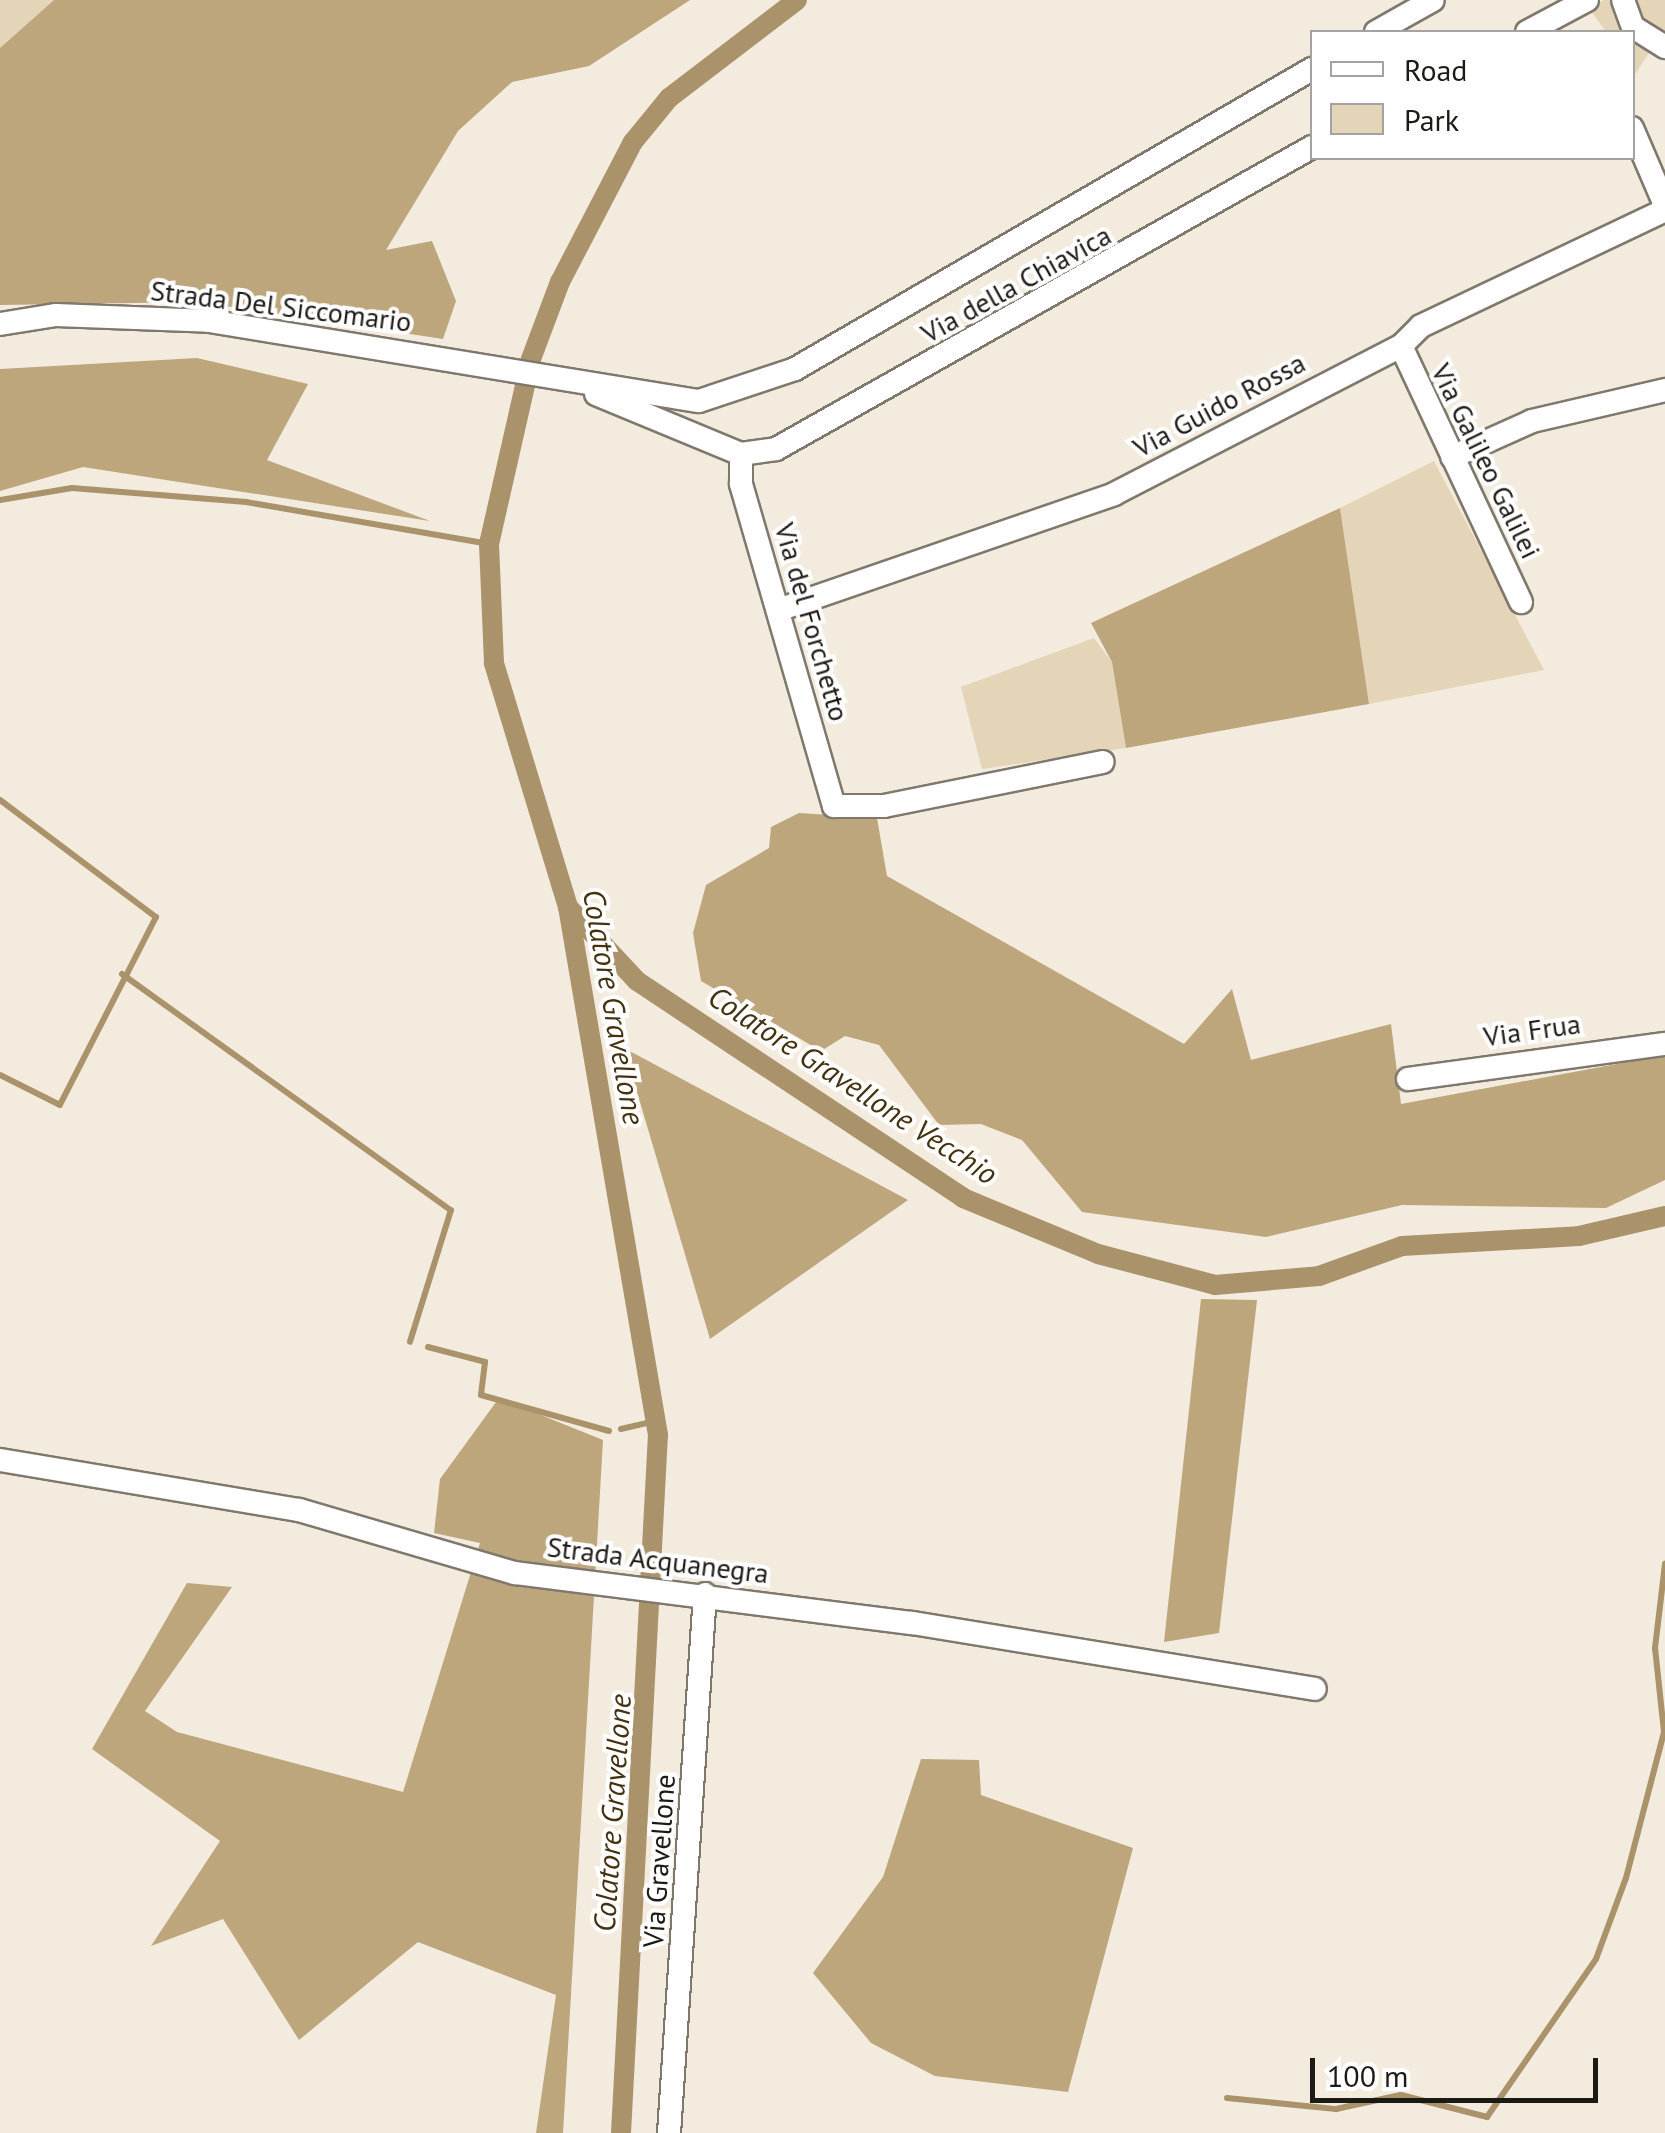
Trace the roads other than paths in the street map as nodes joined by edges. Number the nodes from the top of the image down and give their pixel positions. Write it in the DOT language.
graph roads {
  1 [pos="1433,0"];
  2 [pos="1587,0"];
  3 [pos="1623,0"];
  4 [pos="1563,25"];
  5 [pos="1380,30"];
  6 [pos="1537,30"];
  7 [pos="1665,47"];
  8 [pos="1310,70"];
  9 [pos="1635,135"];
  10 [pos="1310,148"];
  11 [pos="1665,207"];
  12 [pos="0,324"];
  13 [pos="1401,346"];
  14 [pos="554,371"];
  15 [pos="1665,390"];
  16 [pos="741,454"];
  17 [pos="1452,457"];
  18 [pos="1520,602"];
  19 [pos="778,610"];
  20 [pos="1103,762"];
  21 [pos="1665,1044"];
  22 [pos="1408,1079"];
  23 [pos="0,1460"];
  24 [pos="706,1594"];
  25 [pos="1315,1688"];
  26 [pos="669,2133"];
  1 -- 5 [label="street"];
  2 -- 4 [label="street"];
  3 -- 7 [label="street"];
  4 -- 6 [label="street"];
  8 -- 14 [label="street"];
  9 -- 11 [label="street"];
  10 -- 16 [label="street, Via della Chiavica"];
  11 -- 13 [label="street, Via Guido Rossa"];
  12 -- 14 [label="street, Strada Del Siccomario"];
  13 -- 17 [label="street, Via Galileo Galilei"];
  13 -- 19 [label="street, Via Guido Rossa"];
  14 -- 16 [label="street"];
  15 -- 17 [label="street"];
  16 -- 19 [label="street, Via del Forchetto"];
  17 -- 18 [label="street, Via Galileo Galilei"];
  19 -- 20 [label="street, Via del Forchetto"];
  21 -- 22 [label="street, Via Frua"];
  23 -- 24 [label="street, Strada Acquanegra"];
  24 -- 25 [label="street, Strada Acquanegra"];
  24 -- 26 [label="street, Via Gravellone"];
}
